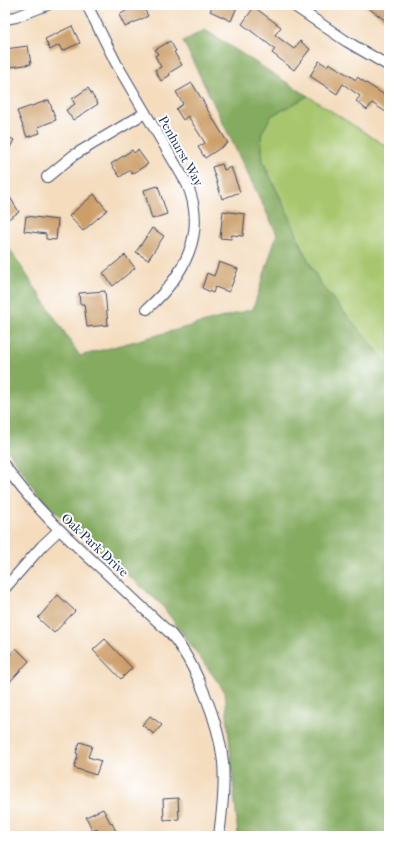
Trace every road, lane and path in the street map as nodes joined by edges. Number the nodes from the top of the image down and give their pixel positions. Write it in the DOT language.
graph roads {
  1 [pos="46,5"];
  2 [pos="87,5"];
  3 [pos="293,5"];
  4 [pos="5,19"];
  5 [pos="389,66"];
  6 [pos="145,112"];
  7 [pos="46,177"];
  8 [pos="147,309"];
  9 [pos="5,466"];
  10 [pos="59,530"];
  11 [pos="5,588"];
  12 [pos="219,836"];
  1 -- 4 [label="street"];
  2 -- 6 [label="street, Penhurst Way"];
  3 -- 5 [label="street"];
  6 -- 7 [label="street"];
  6 -- 8 [label="street, Penhurst Way"];
  9 -- 10 [label="street, Oak Park Drive"];
  10 -- 11 [label="street"];
  10 -- 12 [label="street, Oak Park Drive"];
}
